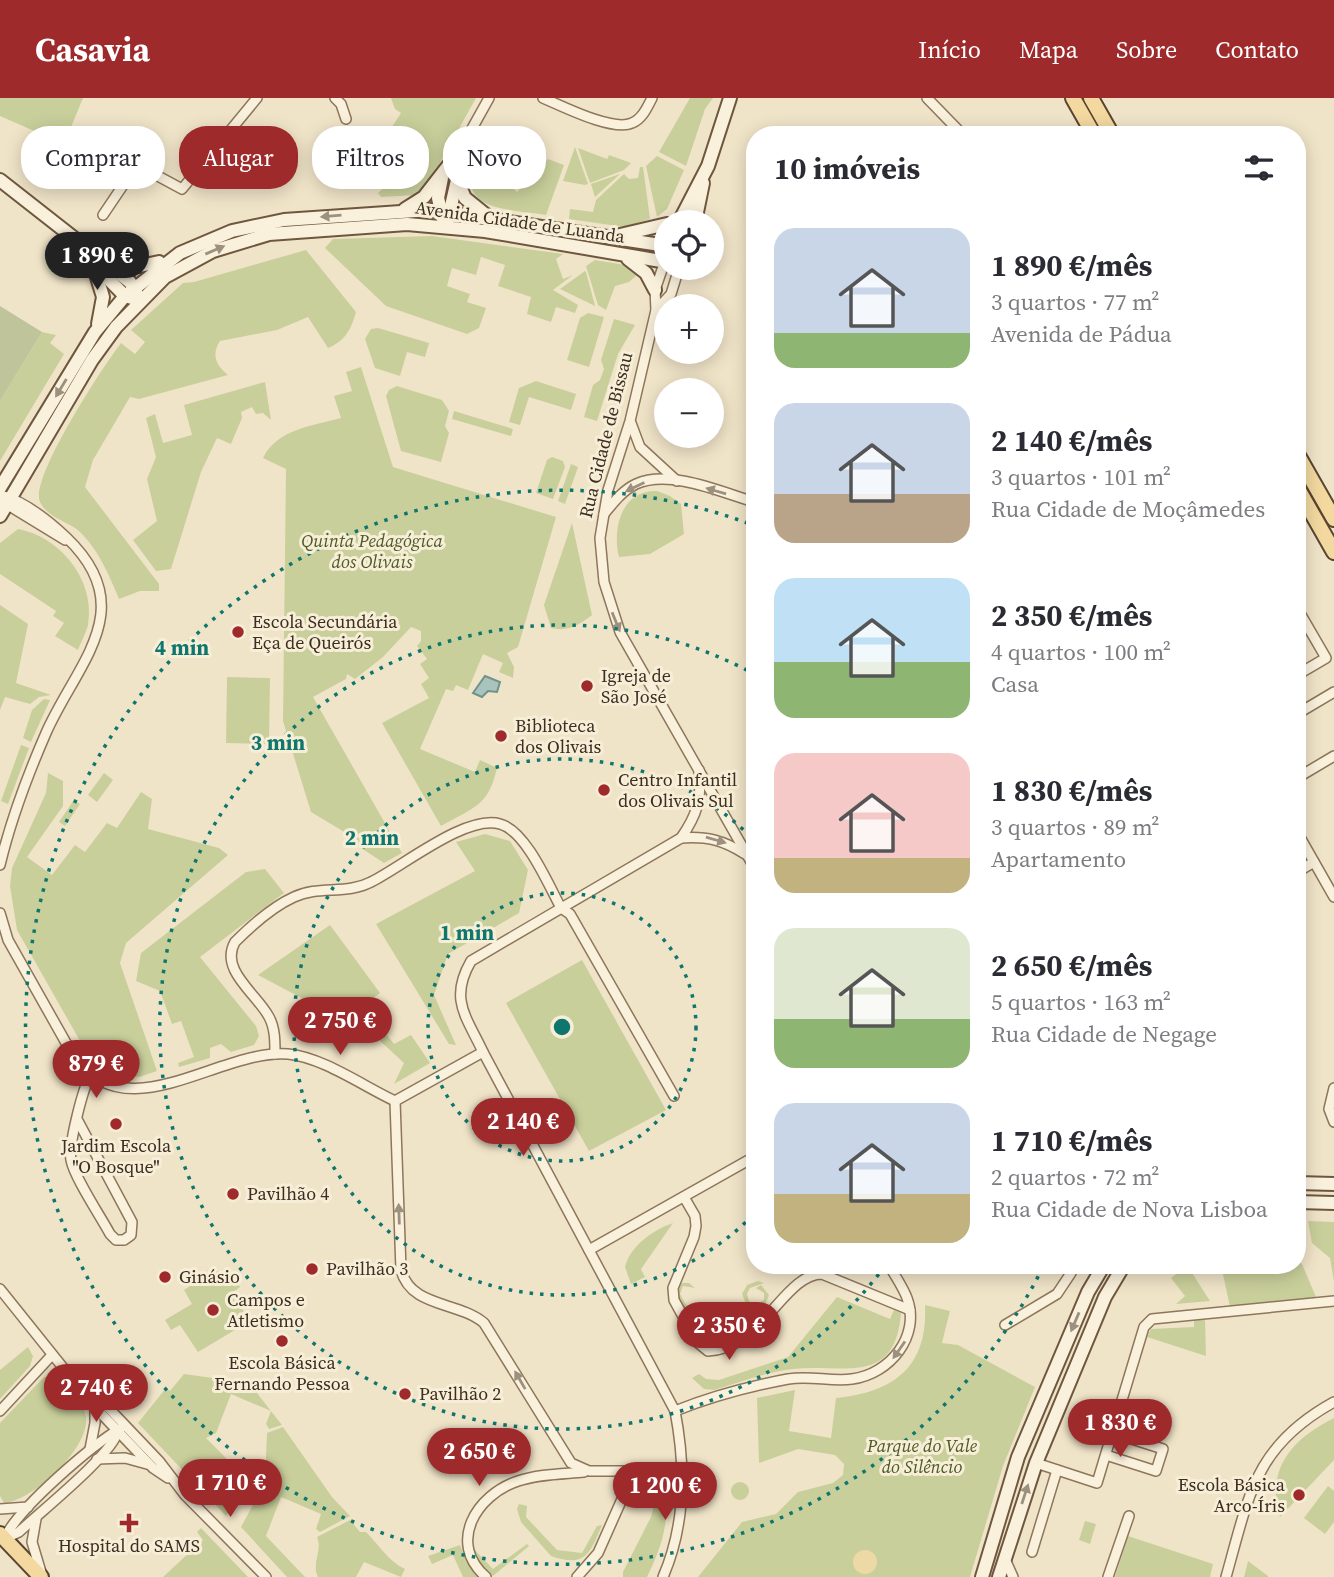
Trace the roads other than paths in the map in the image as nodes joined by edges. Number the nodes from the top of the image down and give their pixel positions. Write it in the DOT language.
graph roads {
  1 [pos="257,98"];
  2 [pos="335,98"];
  3 [pos="489,98"];
  4 [pos="543,98"];
  5 [pos="652,98"];
  6 [pos="730,98"];
  7 [pos="927,98"];
  8 [pos="1073,98"];
  9 [pos="1091,98"];
  10 [pos="346,119"];
  11 [pos="473,126"];
  12 [pos="954,126"];
  13 [pos="1089,126"];
  14 [pos="1107,126"];
  15 [pos="443,171"];
  16 [pos="443,174"];
  17 [pos="704,176"];
  18 [pos="0,180"];
  19 [pos="454,189"];
  20 [pos="462,189"];
  21 [pos="685,206"];
  22 [pos="399,210"];
  23 [pos="681,210"];
  24 [pos="684,210"];
  25 [pos="697,210"];
  26 [pos="445,212"];
  27 [pos="103,215"];
  28 [pos="496,219"];
  29 [pos="445,226"];
  30 [pos="654,226"];
  31 [pos="610,237"];
  32 [pos="654,244"];
  33 [pos="615,253"];
  34 [pos="654,258"];
  35 [pos="170,259"];
  36 [pos="95,260"];
  37 [pos="659,280"];
  38 [pos="135,286"];
  39 [pos="655,290"];
  40 [pos="655,294"];
  41 [pos="125,296"];
  42 [pos="139,301"];
  43 [pos="654,319"];
  44 [pos="97,329"];
  45 [pos="630,421"];
  46 [pos="1306,470"];
  47 [pos="677,481"];
  48 [pos="0,488"];
  49 [pos="746,500"];
  50 [pos="3,503"];
  51 [pos="1306,503"];
  52 [pos="603,515"];
  53 [pos="1334,519"];
  54 [pos="1334,552"];
  55 [pos="1306,624"];
  56 [pos="1306,670"];
  57 [pos="1334,692"];
  58 [pos="1306,709"];
  59 [pos="1334,756"];
  60 [pos="699,770"];
  61 [pos="1306,773"];
  62 [pos="681,838"];
  63 [pos="1306,848"];
  64 [pos="746,852"];
  65 [pos="746,855"];
  66 [pos="1314,862"];
  67 [pos="0,865"];
  68 [pos="1306,867"];
  69 [pos="1334,897"];
  70 [pos="561,908"];
  71 [pos="0,913"];
  72 [pos="482,1052"];
  73 [pos="275,1054"];
  74 [pos="91,1075"];
  75 [pos="1334,1088"];
  76 [pos="674,1096"];
  77 [pos="395,1101"];
  78 [pos="78,1119"];
  79 [pos="1334,1122"];
  80 [pos="746,1162"];
  81 [pos="1306,1183"];
  82 [pos="1334,1184"];
  83 [pos="684,1197"];
  84 [pos="1306,1202"];
  85 [pos="1334,1203"];
  86 [pos="589,1250"];
  87 [pos="894,1274"];
  88 [pos="1070,1274"];
  89 [pos="1099,1274"];
  90 [pos="1119,1274"];
  91 [pos="0,1289"];
  92 [pos="1334,1301"];
  93 [pos="909,1310"];
  94 [pos="1005,1325"];
  95 [pos="52,1355"];
  96 [pos="77,1381"];
  97 [pos="1334,1402"];
  98 [pos="94,1406"];
  99 [pos="0,1411"];
  100 [pos="675,1412"];
  101 [pos="121,1428"];
  102 [pos="1113,1433"];
  103 [pos="89,1451"];
  104 [pos="1106,1455"];
  105 [pos="97,1459"];
  106 [pos="1036,1462"];
  107 [pos="153,1468"];
  108 [pos="69,1470"];
  109 [pos="1057,1470"];
  110 [pos="589,1471"];
  111 [pos="682,1471"];
  112 [pos="634,1472"];
  113 [pos="77,1478"];
  114 [pos="173,1482"];
  115 [pos="30,1506"];
  116 [pos="0,1509"];
  117 [pos="38,1514"];
  118 [pos="1129,1516"];
  119 [pos="2,1536"];
  120 [pos="1032,1552"];
  121 [pos="1005,1559"];
  122 [pos="983,1576"];
  123 [pos="42,1577"];
  124 [pos="266,1577"];
  125 [pos="486,1577"];
  126 [pos="577,1577"];
  127 [pos="663,1577"];
  128 [pos="999,1577"];
  129 [pos="1013,1577"];
  130 [pos="1108,1577"];
  131 [pos="1226,1577"];
  1 -- 27 [label="street"];
  2 -- 10 [label="street"];
  3 -- 11 [label="street"];
  4 -- 5 [label="street"];
  6 -- 17 [label="main road"];
  7 -- 12 [label="street"];
  8 -- 13 [label="main road"];
  9 -- 14 [label="main road"];
  15 -- 22 [label="main road"];
  16 -- 26 [label="main road"];
  17 -- 21 [label="main road"];
  17 -- 25 [label="main road"];
  18 -- 36 [label="main road"];
  19 -- 26 [label="main road"];
  20 -- 28 [label="main road"];
  21 -- 23 [label="main road"];
  21 -- 24 [label="main road"];
  22 -- 26 [label="main road, Avenida Cidade de Luanda"];
  22 -- 35 [label="main road, Avenida Cidade de Luanda, one-way"];
  26 -- 28 [label="main road, Avenida Cidade de Luanda"];
  26 -- 29 [label="main road"];
  28 -- 31 [label="main road, Avenida Cidade de Luanda"];
  29 -- 33 [label="main road, Avenida Cidade de Luanda"];
  42 -- 29 [label="main road, Avenida Cidade de Luanda, one-way"];
  30 -- 31 [label="main road"];
  31 -- 32 [label="main road, Avenida Cidade de Luanda"];
  33 -- 34 [label="main road, Avenida Cidade de Luanda"];
  33 -- 39 [label="main road"];
  35 -- 36 [label="main road"];
  35 -- 38 [label="main road, Avenida Cidade de Luanda"];
  36 -- 38 [label="main road"];
  36 -- 41 [label="main road"];
  36 -- 44 [label="main road"];
  37 -- 39 [label="street, Rua Cidade de Bissau"];
  38 -- 41 [label="main road, Avenida Cidade de Luanda"];
  38 -- 42 [label="main road"];
  39 -- 40 [label="street, Rua Cidade de Bissau"];
  41 -- 42 [label="main road"];
  41 -- 44 [label="main road, Avenida Cidade de Luanda"];
  42 -- 50 [label="main road, Avenida Cidade de Luanda"];
  43 -- 45 [label="street, Rua Cidade de Bissau"];
  44 -- 48 [label="main road, Avenida Cidade de Luanda, one-way"];
  45 -- 47 [label="street"];
  45 -- 52 [label="street, Rua Cidade de Bissau"];
  46 -- 53 [label="main road"];
  49 -- 47 [label="street, one-way"];
  47 -- 52 [label="street, one-way"];
  50 -- 67 [label="street"];
  51 -- 54 [label="main road"];
  52 -- 60 [label="street, Rua Cidade de Bissau, one-way"];
  55 -- 56 [label="street"];
  57 -- 58 [label="street"];
  59 -- 61 [label="street"];
  60 -- 62 [label="street"];
  60 -- 64 [label="street, Rua Cidade de Bissau"];
  62 -- 65 [label="street, one-way"];
  62 -- 70 [label="street"];
  63 -- 66 [label="street"];
  66 -- 68 [label="street"];
  66 -- 69 [label="street"];
  70 -- 72 [label="street"];
  70 -- 73 [label="street"];
  70 -- 76 [label="street"];
  71 -- 74 [label="street"];
  72 -- 77 [label="street"];
  72 -- 86 [label="street"];
  73 -- 74 [label="street"];
  73 -- 77 [label="street"];
  74 -- 78 [label="street"];
  75 -- 79 [label="street"];
  110 -- 77 [label="street, one-way"];
  78 -- 78 [label="street"];
  80 -- 83 [label="street"];
  81 -- 82 [label="main road"];
  83 -- 86 [label="street"];
  83 -- 93 [label="street"];
  84 -- 85 [label="main road"];
  86 -- 100 [label="street"];
  87 -- 93 [label="street"];
  88 -- 94 [label="street"];
  89 -- 122 [label="main road, one-way"];
  90 -- 106 [label="main road"];
  91 -- 95 [label="street"];
  92 -- 102 [label="street"];
  93 -- 100 [label="street, one-way"];
  95 -- 96 [label="street"];
  95 -- 99 [label="street"];
  96 -- 98 [label="street"];
  96 -- 101 [label="street"];
  97 -- 131 [label="street"];
  98 -- 101 [label="street"];
  98 -- 103 [label="street"];
  100 -- 111 [label="street"];
  101 -- 103 [label="street"];
  101 -- 105 [label="street"];
  101 -- 107 [label="street"];
  101 -- 114 [label="street"];
  102 -- 104 [label="street"];
  102 -- 104 [label="street"];
  103 -- 108 [label="street"];
  104 -- 109 [label="street"];
  105 -- 107 [label="street"];
  105 -- 113 [label="street"];
  106 -- 109 [label="street"];
  121 -- 106 [label="main road, one-way"];
  107 -- 114 [label="street"];
  108 -- 113 [label="street"];
  108 -- 115 [label="street"];
  109 -- 120 [label="street"];
  110 -- 112 [label="street"];
  110 -- 125 [label="street"];
  111 -- 112 [label="street"];
  111 -- 127 [label="street"];
  112 -- 126 [label="street"];
  113 -- 117 [label="street"];
  114 -- 124 [label="street"];
  115 -- 116 [label="street"];
  115 -- 119 [label="street"];
  117 -- 119 [label="street"];
  117 -- 123 [label="street"];
  118 -- 130 [label="street"];
  119 -- 123 [label="main road"];
  121 -- 128 [label="main road"];
  121 -- 129 [label="street"];
}
